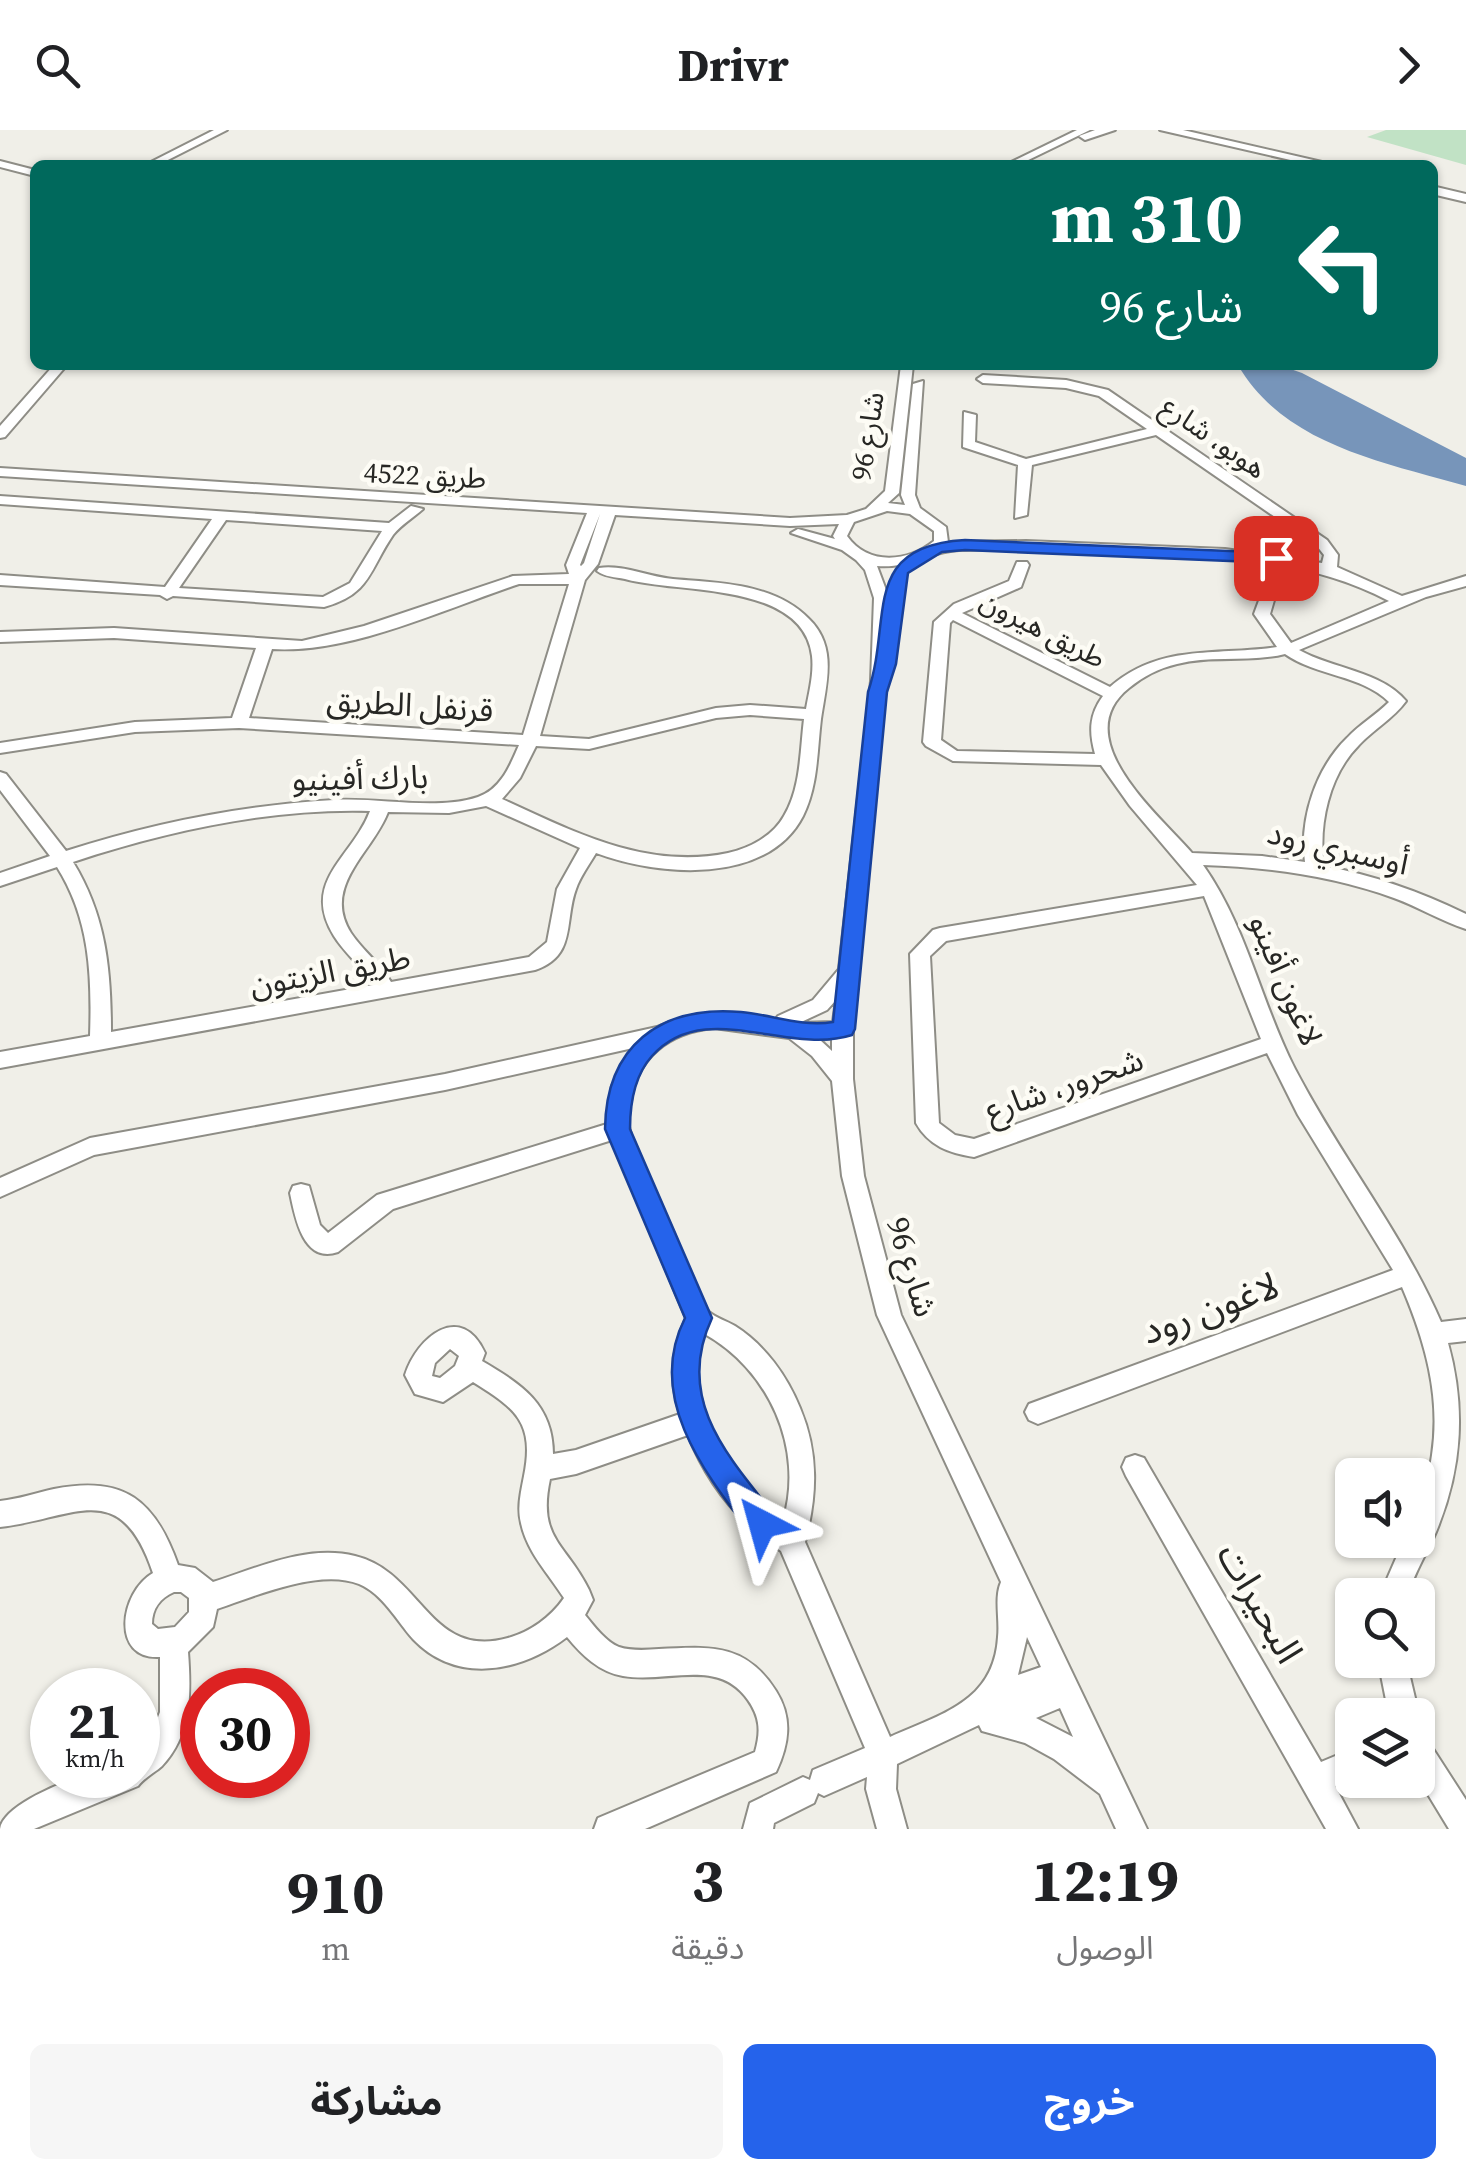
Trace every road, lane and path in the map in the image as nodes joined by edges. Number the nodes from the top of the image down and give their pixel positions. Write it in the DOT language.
graph roads {
  1 [pos="222,130"];
  2 [pos="1109,130"];
  3 [pos="1153,130"];
  4 [pos="1166,130"];
  5 [pos="1085,132"];
  6 [pos="1199,132"];
  7 [pos="160,160"];
  8 [pos="1021,160"];
  9 [pos="1034,160"];
  10 [pos="1319,160"];
  11 [pos="1320,160"];
  12 [pos="0,164"];
  13 [pos="30,172"];
  14 [pos="1438,188"];
  15 [pos="1466,195"];
  16 [pos="57,370"];
  17 [pos="906,370"];
  18 [pos="920,370"];
  19 [pos="983,379"];
  20 [pos="969,415"];
  21 [pos="1161,430"];
  22 [pos="0,434"];
  23 [pos="1025,463"];
  24 [pos="0,472"];
  25 [pos="894,478"];
  26 [pos="0,481"];
  27 [pos="0,500"];
  28 [pos="872,509"];
  29 [pos="914,510"];
  30 [pos="223,514"];
  31 [pos="601,515"];
  32 [pos="1020,515"];
  33 [pos="390,518"];
  34 [pos="848,519"];
  35 [pos="938,524"];
  36 [pos="786,527"];
  37 [pos="844,546"];
  38 [pos="1054,546"];
  39 [pos="938,547"];
  40 [pos="861,556"];
  41 [pos="917,560"];
  42 [pos="1022,565"];
  43 [pos="1328,568"];
  44 [pos="587,569"];
  45 [pos="0,580"];
  46 [pos="1466,580"];
  47 [pos="1269,590"];
  48 [pos="168,594"];
  49 [pos="1398,600"];
  50 [pos="882,601"];
  51 [pos="950,613"];
  52 [pos="0,637"];
  53 [pos="265,645"];
  54 [pos="1287,650"];
  55 [pos="880,676"];
  56 [pos="1112,694"];
  57 [pos="814,715"];
  58 [pos="239,723"];
  59 [pos="528,743"];
  60 [pos="0,748"];
  61 [pos="1104,760"];
  62 [pos="0,778"];
  63 [pos="488,800"];
  64 [pos="382,804"];
  65 [pos="592,845"];
  66 [pos="58,858"];
  67 [pos="1191,858"];
  68 [pos="1315,870"];
  69 [pos="0,880"];
  70 [pos="1210,890"];
  71 [pos="1466,922"];
  72 [pos="846,974"];
  73 [pos="385,991"];
  74 [pos="782,1025"];
  75 [pos="844,1026"];
  76 [pos="656,1035"];
  77 [pos="1274,1043"];
  78 [pos="100,1044"];
  79 [pos="0,1060"];
  80 [pos="842,1079"];
  81 [pos="618,1129"];
  82 [pos="0,1188"];
  83 [pos="301,1193"];
  84 [pos="1407,1275"];
  85 [pos="698,1318"];
  86 [pos="1466,1330"];
  87 [pos="1436,1334"];
  88 [pos="469,1366"];
  89 [pos="1038,1412"];
  90 [pos="696,1421"];
  91 [pos="1135,1467"];
  92 [pos="539,1468"];
  93 [pos="0,1514"];
  94 [pos="791,1542"];
  95 [pos="1402,1578"];
  96 [pos="169,1579"];
  97 [pos="1010,1579"];
  98 [pos="205,1599"];
  99 [pos="570,1618"];
  100 [pos="173,1644"];
  101 [pos="1061,1684"];
  102 [pos="992,1710"];
  103 [pos="160,1742"];
  104 [pos="884,1755"];
  105 [pos="1335,1771"];
  106 [pos="1435,1778"];
  107 [pos="1315,1780"];
  108 [pos="1112,1790"];
  109 [pos="70,1798"];
  110 [pos="1466,1828"];
  111 [pos="13,1829"];
  112 [pos="609,1829"];
  113 [pos="758,1829"];
  114 [pos="892,1829"];
  115 [pos="1132,1829"];
  116 [pos="1343,1829"];
  1 -- 7 [label="street"];
  2 -- 5 [label="main road"];
  3 -- 6 [label="main road"];
  4 -- 6 [label="main road"];
  5 -- 8 [label="street"];
  5 -- 9 [label="street"];
  6 -- 10 [label="main road"];
  6 -- 11 [label="main road"];
  12 -- 13 [label="street"];
  14 -- 15 [label="main road"];
  16 -- 22 [label="street"];
  17 -- 25 [label="street, شارع 96"];
  18 -- 29 [label="street, شارع 96"];
  19 -- 21 [label="street, هوبو، شارع"];
  20 -- 23 [label="street"];
  21 -- 23 [label="street"];
  21 -- 43 [label="street, هوبو، شارع"];
  23 -- 32 [label="street"];
  24 -- 31 [label="street, طريق 4522"];
  25 -- 28 [label="street, شارع 96"];
  25 -- 36 [label="street"];
  26 -- 33 [label="street, طريق 4522"];
  27 -- 30 [label="street"];
  28 -- 29 [label="street"];
  28 -- 34 [label="street, طريق 4522"];
  29 -- 35 [label="street"];
  30 -- 33 [label="street"];
  30 -- 48 [label="street"];
  31 -- 33 [label="street, طريق 4522"];
  31 -- 36 [label="street, طريق 4522"];
  31 -- 44 [label="street"];
  33 -- 48 [label="street"];
  34 -- 36 [label="street, طريق 4522"];
  34 -- 37 [label="street"];
  35 -- 38 [label="street"];
  35 -- 39 [label="street"];
  36 -- 37 [label="street, طريق 4522"];
  36 -- 50 [label="street"];
  37 -- 40 [label="street, طريق 4522"];
  38 -- 39 [label="street"];
  38 -- 43 [label="street"];
  39 -- 41 [label="street"];
  40 -- 41 [label="street"];
  40 -- 50 [label="street, شارع 96"];
  41 -- 55 [label="street, شارع 96"];
  42 -- 51 [label="street, طريق هيرون"];
  43 -- 49 [label="street"];
  44 -- 53 [label="street"];
  44 -- 57 [label="street"];
  44 -- 59 [label="street"];
  45 -- 48 [label="street"];
  46 -- 49 [label="street"];
  47 -- 54 [label="street"];
  49 -- 54 [label="street"];
  50 -- 55 [label="street, شارع 96"];
  51 -- 56 [label="street, طريق هيرون"];
  51 -- 61 [label="street, طريق هيرون"];
  52 -- 53 [label="street"];
  53 -- 58 [label="street"];
  54 -- 56 [label="street"];
  54 -- 68 [label="street"];
  55 -- 72 [label="street, شارع 96"];
  56 -- 61 [label="street"];
  57 -- 59 [label="street, قرنفل الطريق"];
  57 -- 65 [label="street"];
  58 -- 59 [label="street, قرنفل الطريق"];
  58 -- 60 [label="street, قرنفل الطريق"];
  59 -- 63 [label="street"];
  61 -- 67 [label="street, لاغون أفينو"];
  62 -- 66 [label="street"];
  63 -- 64 [label="street, بارك أفينيو"];
  63 -- 65 [label="street"];
  64 -- 66 [label="street, بارك أفينيو"];
  64 -- 73 [label="street"];
  65 -- 73 [label="street, طريق الزيتون"];
  66 -- 69 [label="street, بارك أفينيو"];
  66 -- 78 [label="street"];
  67 -- 68 [label="street, أوسبري رود"];
  67 -- 70 [label="street, لاغون أفينو"];
  68 -- 71 [label="street, أوسبري رود"];
  70 -- 77 [label="street, لاغون أفينو"];
  70 -- 77 [label="street, شحرور، شارع"];
  72 -- 74 [label="street"];
  72 -- 75 [label="street, شارع 96"];
  73 -- 78 [label="street, طريق الزيتون"];
  74 -- 75 [label="street"];
  74 -- 76 [label="street"];
  74 -- 80 [label="street"];
  75 -- 80 [label="street, شارع 96"];
  76 -- 81 [label="street"];
  76 -- 82 [label="street"];
  77 -- 84 [label="street, لاغون أفينو"];
  78 -- 79 [label="street, طريق الزيتون"];
  80 -- 97 [label="street, شارع 96"];
  81 -- 83 [label="street"];
  81 -- 85 [label="street"];
  84 -- 87 [label="street, لاغون أفينو"];
  84 -- 89 [label="street, لاغون رود"];
  85 -- 90 [label="street"];
  85 -- 94 [label="street"];
  86 -- 87 [label="street"];
  87 -- 95 [label="street, لاغون أفينو"];
  88 -- 92 [label="street"];
  90 -- 92 [label="street"];
  90 -- 94 [label="street"];
  91 -- 107 [label="street, البحيرات"];
  92 -- 99 [label="street"];
  93 -- 96 [label="street"];
  94 -- 104 [label="street"];
  96 -- 98 [label="street"];
  96 -- 100 [label="street"];
  97 -- 101 [label="street, شارع 96"];
  97 -- 102 [label="street"];
  98 -- 99 [label="street"];
  98 -- 100 [label="street"];
  99 -- 112 [label="street"];
  100 -- 103 [label="street"];
  101 -- 102 [label="street"];
  101 -- 108 [label="street, شارع 96"];
  102 -- 104 [label="street"];
  102 -- 108 [label="street"];
  104 -- 113 [label="street"];
  104 -- 114 [label="street"];
  105 -- 107 [label="street"];
  106 -- 110 [label="street"];
  107 -- 116 [label="street, البحيرات"];
  108 -- 115 [label="street, شارع 96"];
  109 -- 111 [label="street"];
}
